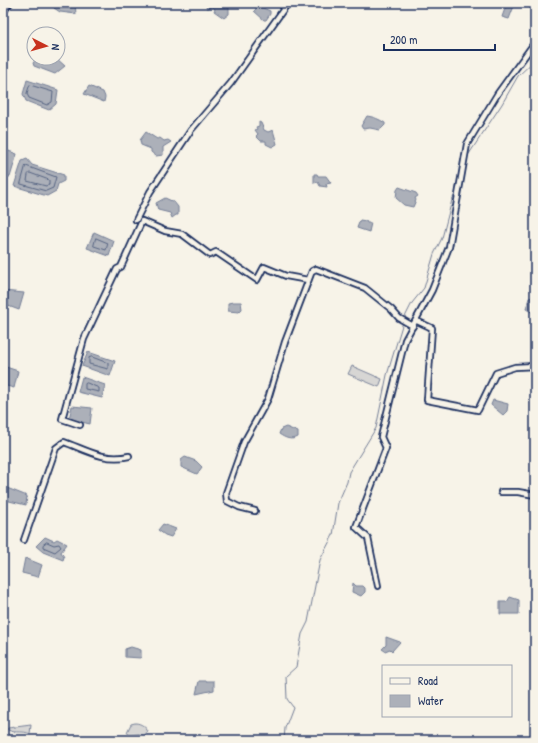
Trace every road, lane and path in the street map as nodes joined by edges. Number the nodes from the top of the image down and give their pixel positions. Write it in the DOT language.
graph roads {
  1 [pos="10,3"];
  2 [pos="288,3"];
  3 [pos="3,12"];
  4 [pos="535,42"];
  5 [pos="136,220"];
  6 [pos="308,280"];
  7 [pos="416,321"];
  8 [pos="413,326"];
  9 [pos="535,366"];
  10 [pos="80,425"];
  11 [pos="128,456"];
  12 [pos="502,492"];
  13 [pos="535,495"];
  14 [pos="255,511"];
  15 [pos="24,540"];
  16 [pos="378,586"];
  1 -- 3 [label="street"];
  2 -- 5 [label="street"];
  4 -- 7 [label="street"];
  6 -- 8 [label="street"];
  6 -- 10 [label="street"];
  6 -- 14 [label="street"];
  7 -- 8 [label="street"];
  7 -- 9 [label="street"];
  8 -- 16 [label="street"];
  11 -- 15 [label="street"];
  12 -- 13 [label="street"];
}
